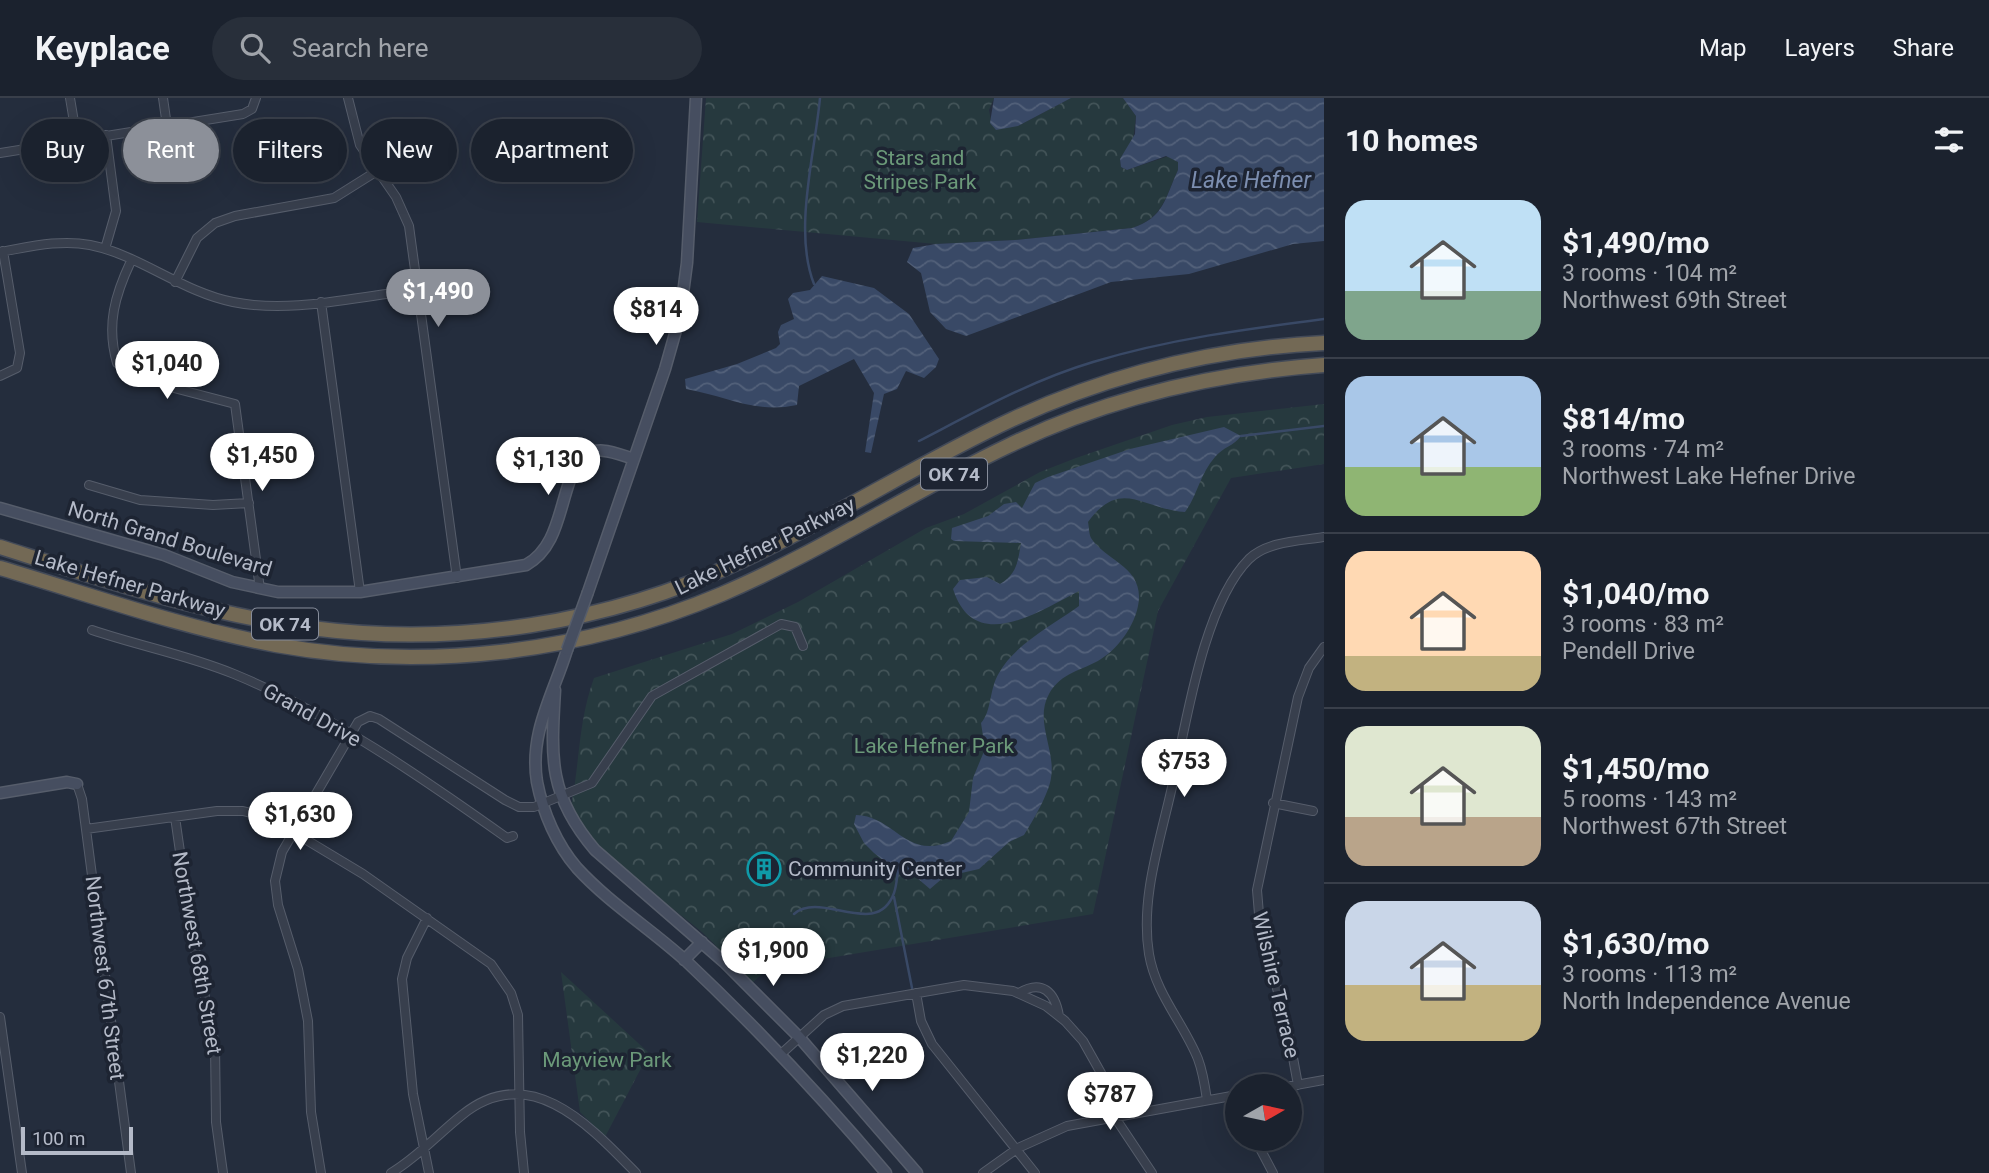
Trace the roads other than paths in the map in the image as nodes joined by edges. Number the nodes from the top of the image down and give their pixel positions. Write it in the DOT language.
graph roads {
  1 [pos="70,98"];
  2 [pos="163,98"];
  3 [pos="256,98"];
  4 [pos="348,98"];
  5 [pos="696,98"];
  6 [pos="74,119"];
  7 [pos="166,119"];
  8 [pos="211,119"];
  9 [pos="361,147"];
  10 [pos="21,149"];
  11 [pos="0,152"];
  12 [pos="109,158"];
  13 [pos="361,181"];
  14 [pos="386,182"];
  15 [pos="105,249"];
  16 [pos="2,252"];
  17 [pos="131,261"];
  18 [pos="175,282"];
  19 [pos="418,290"];
  20 [pos="321,302"];
  21 [pos="1324,343"];
  22 [pos="1324,365"];
  23 [pos="0,376"];
  24 [pos="634,459"];
  25 [pos="89,485"];
  26 [pos="249,503"];
  27 [pos="0,508"];
  28 [pos="1324,537"];
  29 [pos="0,544"];
  30 [pos="0,568"];
  31 [pos="457,578"];
  32 [pos="260,589"];
  33 [pos="360,592"];
  34 [pos="92,630"];
  35 [pos="803,646"];
  36 [pos="1324,647"];
  37 [pos="556,683"];
  38 [pos="349,734"];
  39 [pos="77,784"];
  40 [pos="0,793"];
  41 [pos="562,798"];
  42 [pos="1273,803"];
  43 [pos="543,804"];
  44 [pos="1313,811"];
  45 [pos="175,817"];
  46 [pos="86,829"];
  47 [pos="295,831"];
  48 [pos="513,836"];
  49 [pos="427,918"];
  50 [pos="702,942"];
  51 [pos="684,960"];
  52 [pos="916,992"];
  53 [pos="1019,993"];
  54 [pos="1059,1016"];
  55 [pos="0,1017"];
  56 [pos="799,1037"];
  57 [pos="781,1054"];
  58 [pos="1296,1074"];
  59 [pos="1324,1080"];
  60 [pos="1302,1084"];
  61 [pos="519,1095"];
  62 [pos="1225,1097"];
  63 [pos="1207,1100"];
  64 [pos="1114,1116"];
  65 [pos="1018,1148"];
  66 [pos="425,1149"];
  67 [pos="1262,1152"];
  68 [pos="22,1173"];
  69 [pos="131,1173"];
  70 [pos="223,1173"];
  71 [pos="321,1173"];
  72 [pos="391,1173"];
  73 [pos="429,1173"];
  74 [pos="524,1173"];
  75 [pos="636,1173"];
  76 [pos="886,1173"];
  77 [pos="917,1173"];
  78 [pos="983,1173"];
  79 [pos="1035,1173"];
  80 [pos="1152,1173"];
  81 [pos="1273,1173"];
  1 -- 6 [label="street"];
  2 -- 7 [label="street"];
  3 -- 8 [label="street"];
  4 -- 9 [label="street"];
  5 -- 24 [label="street"];
  10 -- 11 [label="street"];
  12 -- 15 [label="street"];
  13 -- 18 [label="street"];
  14 -- 19 [label="street"];
  15 -- 16 [label="street"];
  15 -- 17 [label="street"];
  16 -- 23 [label="street"];
  17 -- 18 [label="street"];
  17 -- 26 [label="street"];
  18 -- 20 [label="street"];
  19 -- 20 [label="street"];
  19 -- 31 [label="street"];
  20 -- 33 [label="street"];
  21 -- 29 [label="highway, Lake Hefner Parkway / OK 74"];
  22 -- 30 [label="highway, Lake Hefner Parkway / OK 74"];
  24 -- 31 [label="street, North Grand Boulevard"];
  24 -- 37 [label="street, bridge"];
  25 -- 26 [label="street"];
  26 -- 32 [label="street"];
  27 -- 32 [label="street, North Grand Boulevard"];
  28 -- 63 [label="street"];
  31 -- 33 [label="street, North Grand Boulevard"];
  32 -- 33 [label="street, North Grand Boulevard"];
  34 -- 38 [label="street, Grand Drive"];
  35 -- 41 [label="street"];
  36 -- 42 [label="street, Wilshire Terrace"];
  37 -- 41 [label="street"];
  37 -- 43 [label="street"];
  38 -- 43 [label="street"];
  38 -- 47 [label="street"];
  38 -- 48 [label="street, Grand Drive"];
  39 -- 40 [label="street"];
  39 -- 46 [label="street, Northwest 67th Street"];
  41 -- 43 [label="street"];
  41 -- 50 [label="street"];
  42 -- 44 [label="street"];
  42 -- 58 [label="street, Wilshire Terrace"];
  43 -- 51 [label="street"];
  45 -- 46 [label="street"];
  45 -- 47 [label="street"];
  45 -- 70 [label="street, Northwest 68th Street"];
  46 -- 69 [label="street, Northwest 67th Street"];
  47 -- 49 [label="street"];
  47 -- 71 [label="street"];
  49 -- 61 [label="street"];
  49 -- 66 [label="street"];
  50 -- 51 [label="street"];
  50 -- 56 [label="street"];
  51 -- 57 [label="street"];
  52 -- 53 [label="street"];
  52 -- 56 [label="street"];
  52 -- 65 [label="street"];
  53 -- 54 [label="street"];
  53 -- 54 [label="street"];
  54 -- 64 [label="street"];
  55 -- 68 [label="street"];
  56 -- 57 [label="street"];
  56 -- 77 [label="street"];
  57 -- 76 [label="street"];
  59 -- 60 [label="street"];
  61 -- 66 [label="street"];
  61 -- 74 [label="street"];
  61 -- 75 [label="street"];
  62 -- 63 [label="street"];
  63 -- 64 [label="street"];
  64 -- 65 [label="street"];
  64 -- 80 [label="street"];
  65 -- 78 [label="street"];
  65 -- 79 [label="street"];
  66 -- 72 [label="street"];
  66 -- 73 [label="street"];
  67 -- 81 [label="street"];
}
